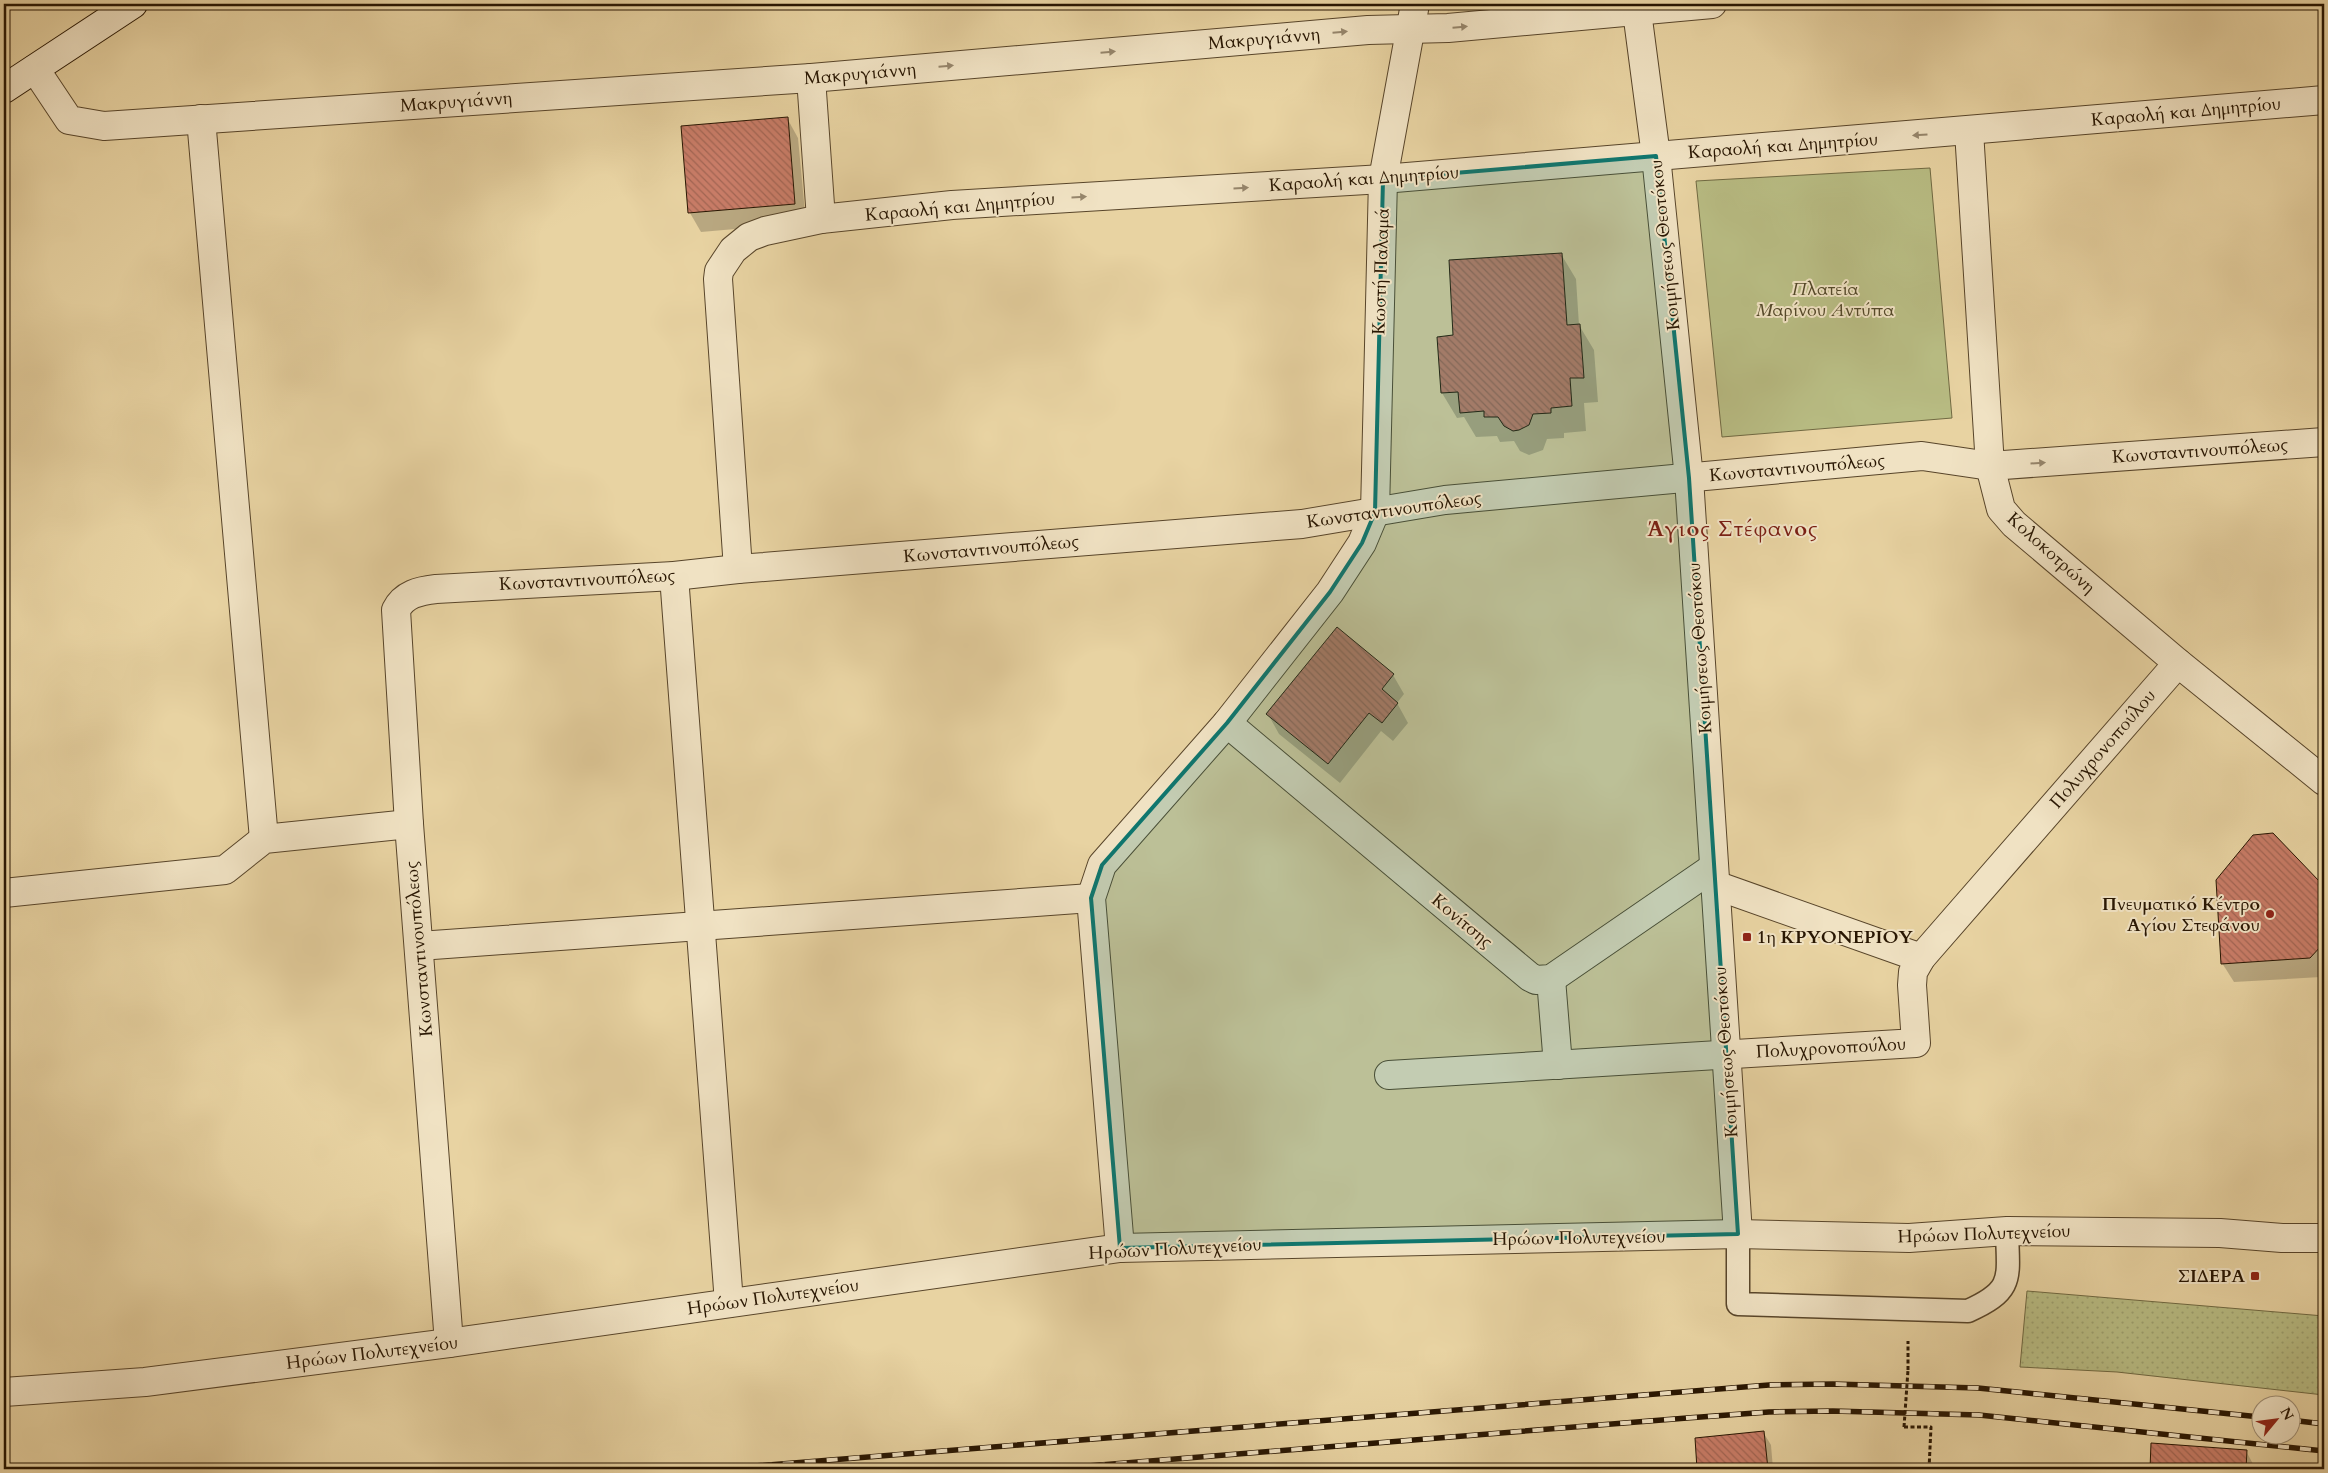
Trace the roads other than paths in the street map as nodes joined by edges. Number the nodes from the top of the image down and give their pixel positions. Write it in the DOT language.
graph roads {
  1 [pos="133,4"];
  2 [pos="1712,4"];
  3 [pos="1637,8"];
  4 [pos="1413,17"];
  5 [pos="35,69"];
  6 [pos="811,78"];
  7 [pos="4,89"];
  8 [pos="2324,100"];
  9 [pos="201,119"];
  10 [pos="1969,131"];
  11 [pos="1656,156"];
  12 [pos="1383,179"];
  13 [pos="821,219"];
  14 [pos="2324,442"];
  15 [pos="1990,466"];
  16 [pos="1689,478"];
  17 [pos="1375,512"];
  18 [pos="738,569"];
  19 [pos="674,576"];
  20 [pos="2178,663"];
  21 [pos="1227,723"];
  22 [pos="2324,781"];
  23 [pos="408,824"];
  24 [pos="264,839"];
  25 [pos="1714,876"];
  26 [pos="4,893"];
  27 [pos="1091,898"];
  28 [pos="700,927"];
  29 [pos="419,946"];
  30 [pos="1921,958"];
  31 [pos="1551,979"];
  32 [pos="1727,1055"];
  33 [pos="1558,1065"];
  34 [pos="1389,1075"];
  35 [pos="2007,1231"];
  36 [pos="1738,1234"];
  37 [pos="2324,1238"];
  38 [pos="1120,1248"];
  39 [pos="729,1303"];
  40 [pos="449,1343"];
  41 [pos="4,1392"];
  1 -- 5 [label="street"];
  2 -- 3 [label="street, Μακρυγιάννη"];
  4 -- 3 [label="street, Μακρυγιάννη, one-way"];
  3 -- 11 [label="street, Κοιμήσεως Θεοτόκου"];
  6 -- 4 [label="street, Μακρυγιάννη, one-way"];
  4 -- 12 [label="street, Κωστή Παλαμά"];
  5 -- 7 [label="street"];
  5 -- 9 [label="street, Μακρυγιάννη"];
  6 -- 9 [label="street, Μακρυγιάννη"];
  6 -- 13 [label="street"];
  8 -- 10 [label="street, Καραολή και Δημητρίου"];
  9 -- 24 [label="street"];
  10 -- 11 [label="street, Καραολή και Δημητρίου, one-way"];
  10 -- 15 [label="street, Κολοκοτρώνη"];
  11 -- 12 [label="street, Καραολή και Δημητρίου"];
  11 -- 16 [label="street, Κοιμήσεως Θεοτόκου"];
  13 -- 12 [label="street, Καραολή και Δημητρίου, one-way"];
  12 -- 17 [label="street, Κωστή Παλαμά"];
  13 -- 18 [label="street, Καραολή και Δημητρίου"];
  15 -- 14 [label="street, Κωνσταντινουπόλεως, one-way"];
  15 -- 16 [label="street, Κωνσταντινουπόλεως"];
  15 -- 20 [label="street, Κολοκοτρώνη"];
  16 -- 17 [label="street, Κωνσταντινουπόλεως"];
  16 -- 25 [label="street, Κοιμήσεως Θεοτόκου"];
  17 -- 18 [label="street, Κωνσταντινουπόλεως"];
  17 -- 21 [label="street"];
  18 -- 19 [label="street, Κωνσταντινουπόλεως"];
  19 -- 23 [label="street, Κωνσταντινουπόλεως"];
  19 -- 28 [label="street"];
  20 -- 22 [label="street, Κολοκοτρώνη"];
  20 -- 30 [label="street, Πολυχρονοπούλου"];
  21 -- 27 [label="street"];
  21 -- 31 [label="street, Κονίτσης"];
  23 -- 24 [label="street"];
  23 -- 29 [label="street, Κωνσταντινουπόλεως"];
  24 -- 26 [label="street"];
  25 -- 30 [label="street"];
  25 -- 31 [label="street"];
  25 -- 32 [label="street, Κοιμήσεως Θεοτόκου"];
  27 -- 28 [label="street"];
  27 -- 38 [label="street"];
  28 -- 29 [label="street"];
  28 -- 39 [label="street"];
  29 -- 40 [label="street, Κωνσταντινουπόλεως"];
  30 -- 32 [label="street, Πολυχρονοπούλου"];
  31 -- 33 [label="street"];
  32 -- 33 [label="street, Πολυχρονοπούλου"];
  32 -- 36 [label="street, Κοιμήσεως Θεοτόκου"];
  33 -- 34 [label="street, Πολυχρονοπούλου"];
  35 -- 36 [label="street, Ηρώων Πολυτεχνείου"];
  35 -- 36 [label="lane"];
  35 -- 37 [label="street, Ηρώων Πολυτεχνείου"];
  36 -- 38 [label="street, Ηρώων Πολυτεχνείου"];
  38 -- 39 [label="street, Ηρώων Πολυτεχνείου"];
  39 -- 40 [label="street, Ηρώων Πολυτεχνείου"];
  40 -- 41 [label="street, Ηρώων Πολυτεχνείου"];
}
